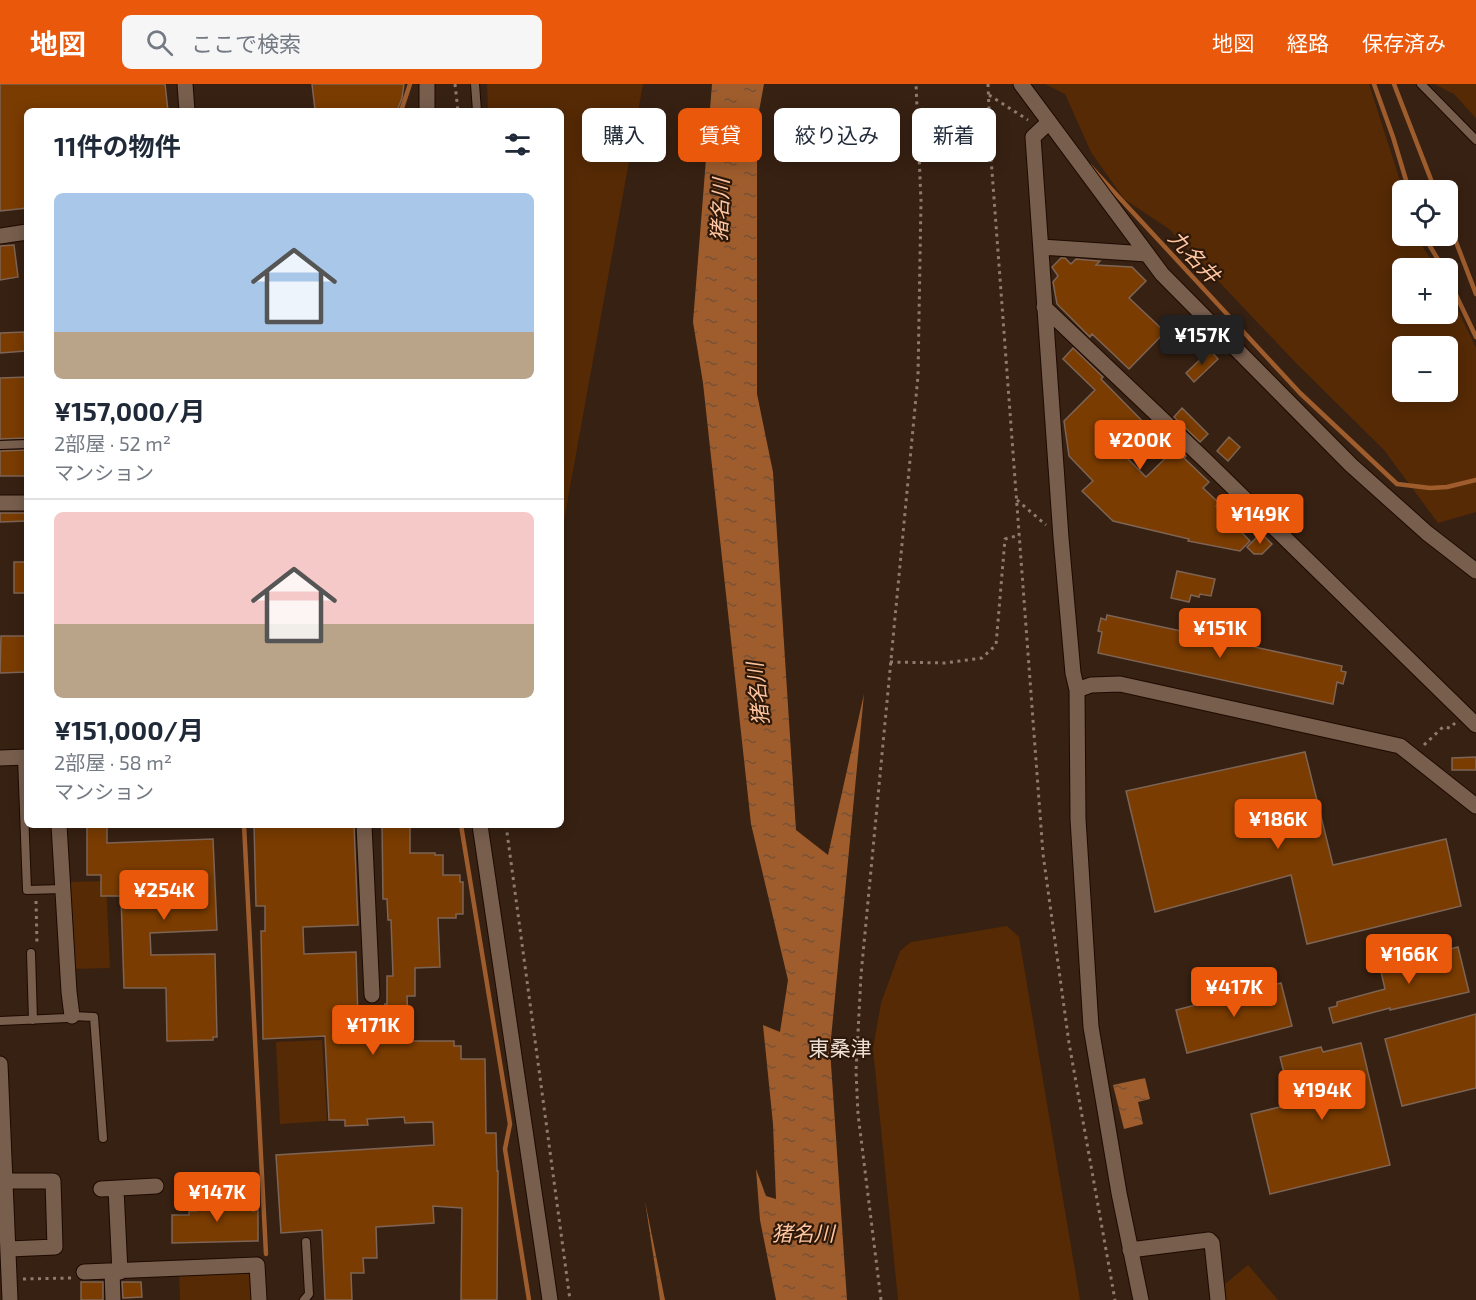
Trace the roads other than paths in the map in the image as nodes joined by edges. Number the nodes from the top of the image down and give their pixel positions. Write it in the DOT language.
graph roads {
  1 [pos="185,84"];
  2 [pos="427,84"];
  3 [pos="475,84"];
  4 [pos="1021,84"];
  5 [pos="1421,84"];
  6 [pos="187,108"];
  7 [pos="427,108"];
  8 [pos="477,108"];
  9 [pos="1046,125"];
  10 [pos="1476,140"];
  11 [pos="24,232"];
  12 [pos="0,236"];
  13 [pos="1041,247"];
  14 [pos="1147,254"];
  15 [pos="1044,307"];
  16 [pos="24,444"];
  17 [pos="0,445"];
  18 [pos="24,502"];
  19 [pos="0,503"];
  20 [pos="1476,571"];
  21 [pos="1077,690"];
  22 [pos="1476,725"];
  23 [pos="24,757"];
  24 [pos="0,758"];
  25 [pos="1476,806"];
  26 [pos="26,828"];
  27 [pos="59,828"];
  28 [pos="364,828"];
  29 [pos="480,828"];
  30 [pos="63,889"];
  31 [pos="31,953"];
  32 [pos="372,995"];
  33 [pos="72,1016"];
  34 [pos="33,1020"];
  35 [pos="0,1021"];
  36 [pos="0,1064"];
  37 [pos="104,1138"];
  38 [pos="5,1181"];
  39 [pos="156,1186"];
  40 [pos="306,1242"];
  41 [pos="9,1249"];
  42 [pos="1130,1250"];
  43 [pos="116,1271"];
  44 [pos="84,1272"];
  45 [pos="10,1300"];
  46 [pos="113,1300"];
  47 [pos="260,1300"];
  48 [pos="304,1300"];
  49 [pos="549,1300"];
  50 [pos="1141,1300"];
  51 [pos="1218,1300"];
  1 -- 6 [label="street"];
  2 -- 7 [label="street"];
  3 -- 8 [label="lane"];
  4 -- 9 [label="street"];
  5 -- 10 [label="lane"];
  9 -- 13 [label="street"];
  9 -- 14 [label="street"];
  11 -- 12 [label="street"];
  13 -- 14 [label="street"];
  13 -- 15 [label="street"];
  14 -- 20 [label="street"];
  15 -- 21 [label="street"];
  15 -- 22 [label="street"];
  16 -- 17 [label="lane"];
  18 -- 19 [label="street"];
  21 -- 25 [label="street"];
  21 -- 42 [label="street"];
  23 -- 24 [label="street"];
  26 -- 30 [label="lane"];
  27 -- 30 [label="street"];
  28 -- 32 [label="street"];
  29 -- 49 [label="street"];
  30 -- 33 [label="street"];
  31 -- 34 [label="lane"];
  33 -- 34 [label="lane"];
  33 -- 37 [label="lane"];
  34 -- 35 [label="lane"];
  36 -- 38 [label="street"];
  38 -- 41 [label="street"];
  38 -- 41 [label="street"];
  39 -- 43 [label="street"];
  40 -- 48 [label="lane"];
  41 -- 45 [label="street"];
  42 -- 50 [label="street"];
  42 -- 51 [label="street"];
  43 -- 44 [label="street"];
  43 -- 46 [label="street"];
  43 -- 47 [label="street"];
}
